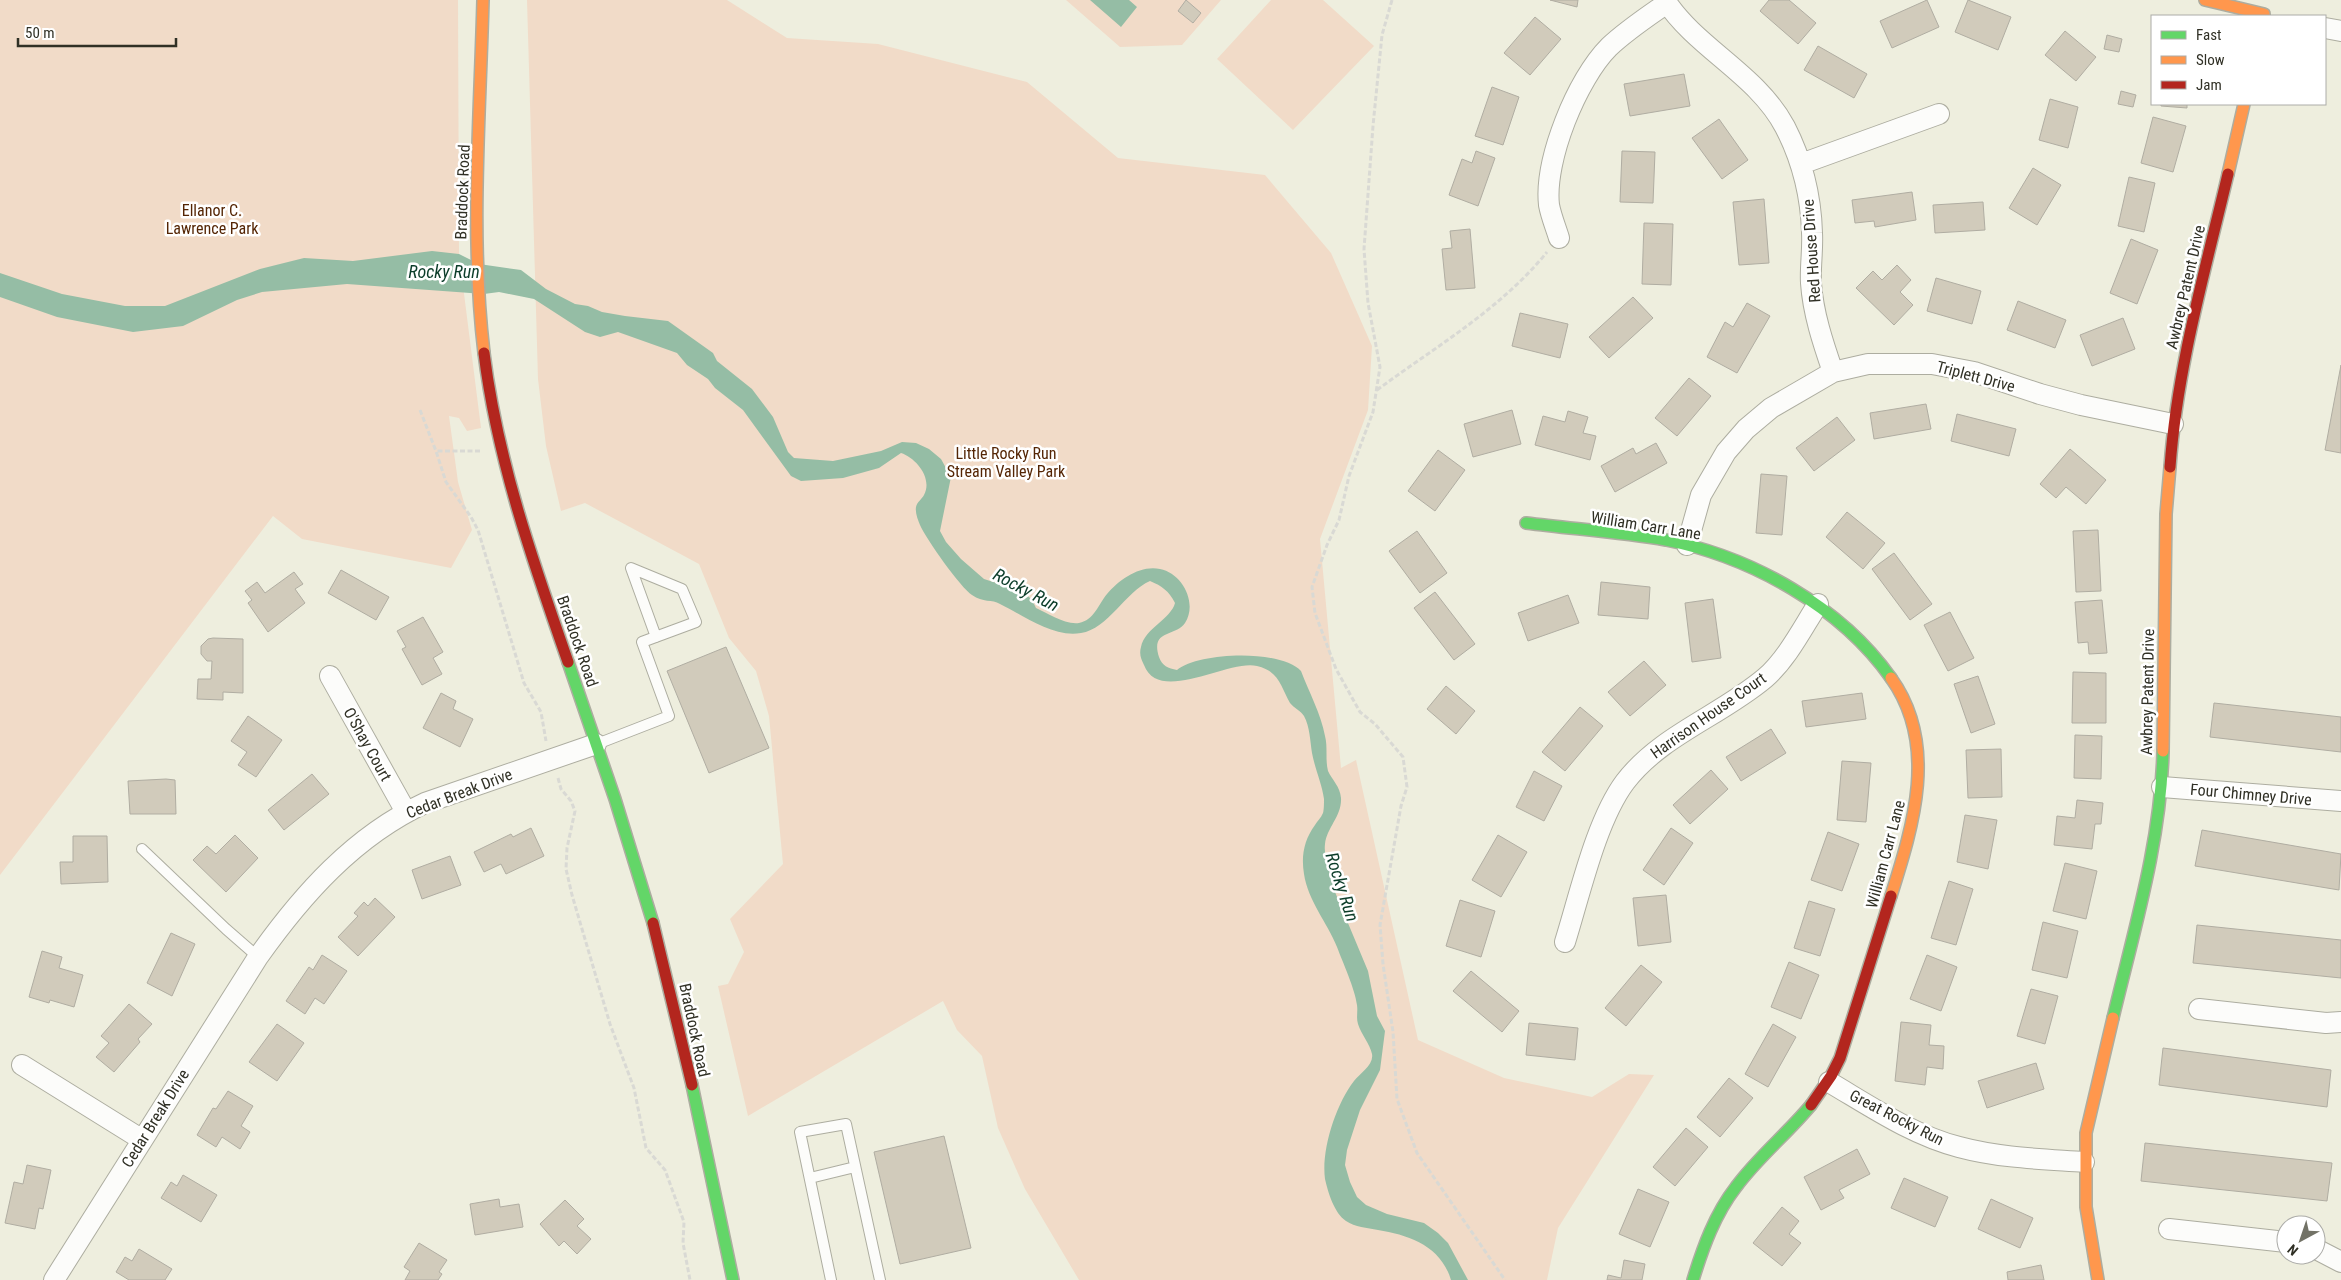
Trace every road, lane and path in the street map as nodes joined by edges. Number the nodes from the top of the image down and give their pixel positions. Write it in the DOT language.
graph roads {
  1 [pos="483,0"];
  2 [pos="1392,0"];
  3 [pos="2205,0"];
  4 [pos="1666,1"];
  5 [pos="2264,15"];
  6 [pos="2326,28"];
  7 [pos="2341,31"];
  8 [pos="2244,105"];
  9 [pos="1939,114"];
  10 [pos="1801,164"];
  11 [pos="1559,238"];
  12 [pos="1833,372"];
  13 [pos="1377,390"];
  14 [pos="420,410"];
  15 [pos="2172,424"];
  16 [pos="503,450"];
  17 [pos="436,451"];
  18 [pos="1526,523"];
  19 [pos="1687,545"];
  20 [pos="1818,604"];
  21 [pos="656,637"];
  22 [pos="330,676"];
  23 [pos="596,744"];
  24 [pos="552,760"];
  25 [pos="2162,786"];
  26 [pos="2341,802"];
  27 [pos="406,812"];
  28 [pos="142,849"];
  29 [pos="1564,942"];
  30 [pos="258,957"];
  31 [pos="2199,1008"];
  32 [pos="2341,1022"];
  33 [pos="22,1065"];
  34 [pos="1829,1082"];
  35 [pos="141,1139"];
  36 [pos="2084,1162"];
  37 [pos="855,1167"];
  38 [pos="810,1178"];
  39 [pos="2169,1229"];
  40 [pos="2276,1241"];
  41 [pos="2326,1254"];
  42 [pos="2341,1262"];
  43 [pos="54,1280"];
  44 [pos="690,1280"];
  45 [pos="733,1280"];
  46 [pos="831,1280"];
  47 [pos="880,1280"];
  48 [pos="1505,1280"];
  49 [pos="1693,1280"];
  50 [pos="2098,1280"];
  1 -- 16 [label="street, Braddock Road"];
  2 -- 13 [label="path"];
  3 -- 5 [label="street"];
  4 -- 10 [label="street, Red House Drive"];
  4 -- 11 [label="street"];
  6 -- 7 [label="street"];
  8 -- 15 [label="street, Awbrey Patent Drive"];
  9 -- 10 [label="street"];
  10 -- 12 [label="street, Red House Drive"];
  11 -- 13 [label="path"];
  12 -- 15 [label="street, Triplett Drive"];
  12 -- 19 [label="street, Triplett Drive"];
  13 -- 48 [label="path"];
  14 -- 17 [label="path"];
  15 -- 25 [label="street, Awbrey Patent Drive"];
  16 -- 17 [label="path"];
  16 -- 23 [label="street, Braddock Road"];
  17 -- 24 [label="path"];
  18 -- 19 [label="street, William Carr Lane"];
  19 -- 20 [label="street, William Carr Lane"];
  20 -- 29 [label="street, Harrison House Court"];
  20 -- 34 [label="street, William Carr Lane"];
  21 -- 21 [label="lane"];
  21 -- 23 [label="lane"];
  22 -- 27 [label="street, O'Shay Court"];
  23 -- 24 [label="street, Cedar Break Drive"];
  23 -- 45 [label="street, Braddock Road"];
  24 -- 27 [label="street, Cedar Break Drive"];
  24 -- 44 [label="path"];
  25 -- 26 [label="street, Four Chimney Drive"];
  25 -- 36 [label="street, Awbrey Patent Drive"];
  27 -- 30 [label="street, Cedar Break Drive"];
  28 -- 30 [label="lane"];
  30 -- 35 [label="street, Cedar Break Drive"];
  31 -- 32 [label="street"];
  33 -- 35 [label="street"];
  34 -- 36 [label="street, Great Rocky Run"];
  34 -- 49 [label="street, William Carr Lane"];
  35 -- 43 [label="street, Cedar Break Drive"];
  36 -- 50 [label="street, Awbrey Patent Drive"];
  37 -- 38 [label="lane"];
  37 -- 38 [label="lane"];
  37 -- 47 [label="lane"];
  38 -- 46 [label="lane"];
  39 -- 40 [label="street"];
  41 -- 42 [label="street"];
}
